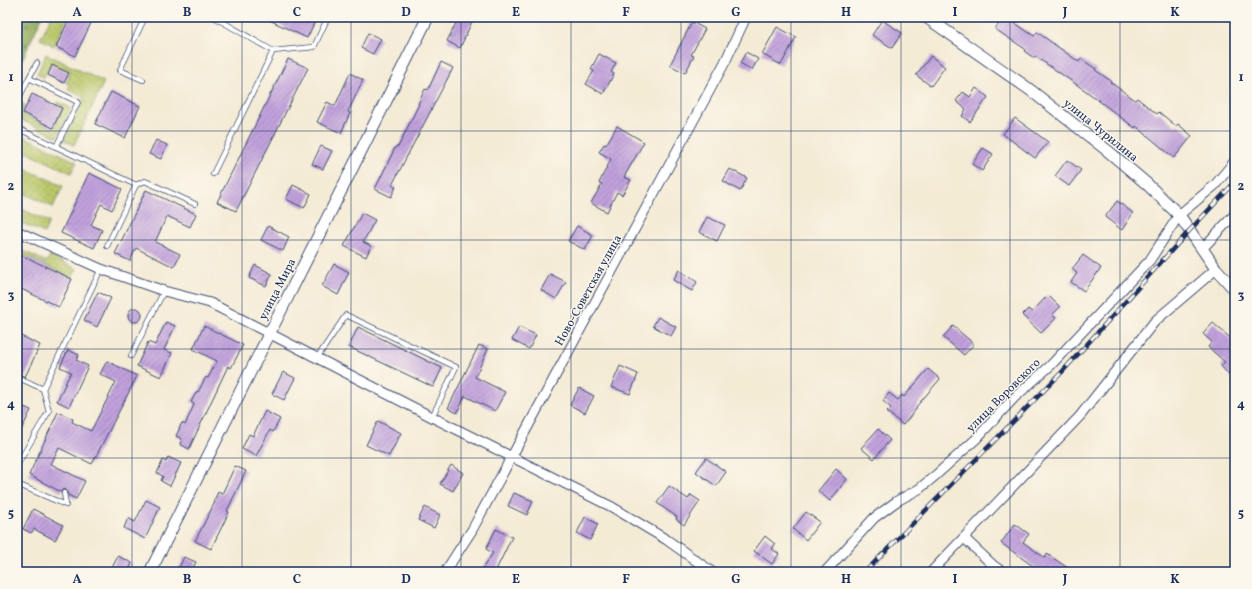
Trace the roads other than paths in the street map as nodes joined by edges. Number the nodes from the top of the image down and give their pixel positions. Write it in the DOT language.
graph roads {
  1 [pos="145,17"];
  2 [pos="214,17"];
  3 [pos="328,17"];
  4 [pos="428,17"];
  5 [pos="746,17"];
  6 [pos="926,17"];
  7 [pos="273,51"];
  8 [pos="37,63"];
  9 [pos="29,78"];
  10 [pos="143,80"];
  11 [pos="20,96"];
  12 [pos="17,128"];
  13 [pos="56,147"];
  14 [pos="1235,161"];
  15 [pos="213,174"];
  16 [pos="136,185"];
  17 [pos="195,204"];
  18 [pos="1235,214"];
  19 [pos="1179,215"];
  20 [pos="17,231"];
  21 [pos="107,246"];
  22 [pos="1202,248"];
  23 [pos="101,269"];
  24 [pos="1216,269"];
  25 [pos="1235,290"];
  26 [pos="164,291"];
  27 [pos="269,334"];
  28 [pos="131,356"];
  29 [pos="317,358"];
  30 [pos="17,377"];
  31 [pos="43,389"];
  32 [pos="432,417"];
  33 [pos="511,457"];
  34 [pos="17,465"];
  35 [pos="17,484"];
  36 [pos="64,493"];
  37 [pos="964,538"];
  38 [pos="150,572"];
  39 [pos="445,572"];
  40 [pos="712,572"];
  41 [pos="825,572"];
  42 [pos="931,572"];
  43 [pos="1003,572"];
  1 -- 10 [label="lane"];
  2 -- 7 [label="lane"];
  3 -- 7 [label="lane"];
  4 -- 27 [label="street, улица Мира"];
  5 -- 33 [label="street, Ново-Советская улица"];
  6 -- 19 [label="street, улица Чурилина"];
  7 -- 15 [label="lane"];
  8 -- 9 [label="lane"];
  9 -- 11 [label="lane"];
  9 -- 13 [label="lane"];
  12 -- 13 [label="lane"];
  13 -- 16 [label="lane"];
  14 -- 19 [label="street, улица Воровского"];
  16 -- 17 [label="lane"];
  16 -- 21 [label="lane"];
  18 -- 22 [label="street"];
  19 -- 22 [label="street, улица Чурилина"];
  19 -- 41 [label="street, улица Воровского"];
  20 -- 23 [label="street"];
  22 -- 24 [label="street, улица Чурилина"];
  23 -- 26 [label="street"];
  23 -- 31 [label="lane"];
  24 -- 25 [label="street, улица Чурилина"];
  24 -- 37 [label="street"];
  26 -- 27 [label="street"];
  26 -- 28 [label="lane"];
  27 -- 29 [label="street"];
  27 -- 38 [label="street, улица Мира"];
  29 -- 32 [label="street"];
  29 -- 32 [label="lane"];
  30 -- 31 [label="lane"];
  31 -- 34 [label="lane"];
  32 -- 33 [label="street"];
  33 -- 39 [label="street, Ново-Советская улица"];
  33 -- 40 [label="street"];
  35 -- 36 [label="lane"];
  37 -- 42 [label="street"];
  37 -- 43 [label="street"];
}
